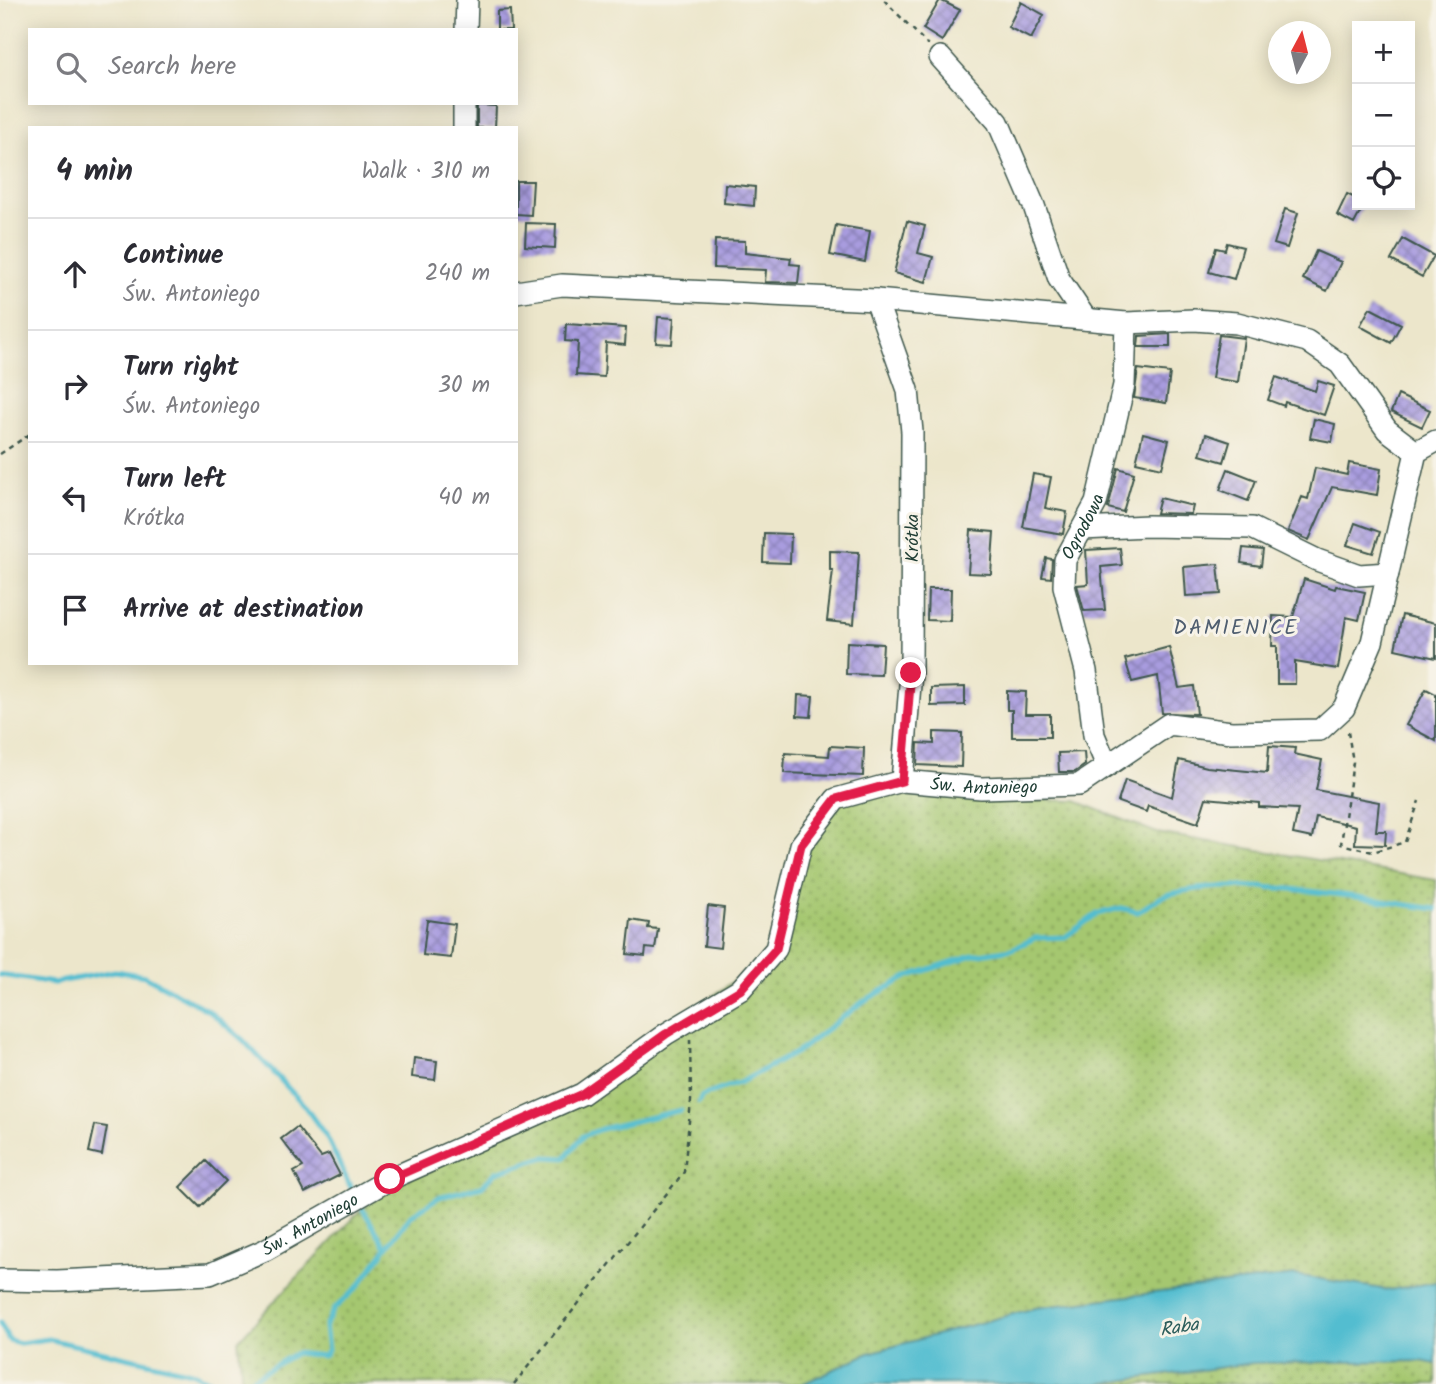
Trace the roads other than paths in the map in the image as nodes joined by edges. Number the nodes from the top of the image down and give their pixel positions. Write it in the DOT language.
graph roads {
  1 [pos="467,0"];
  2 [pos="466,28"];
  3 [pos="940,57"];
  4 [pos="464,105"];
  5 [pos="464,126"];
  6 [pos="518,292"];
  7 [pos="876,300"];
  8 [pos="1086,319"];
  9 [pos="1126,323"];
  10 [pos="1436,441"];
  11 [pos="1416,452"];
  12 [pos="1082,529"];
  13 [pos="1388,573"];
  14 [pos="1107,766"];
  15 [pos="902,781"];
  16 [pos="0,1280"];
  1 -- 2 [label="street"];
  3 -- 8 [label="street"];
  4 -- 5 [label="street"];
  6 -- 7 [label="street"];
  7 -- 8 [label="street"];
  7 -- 15 [label="street, Krótka"];
  8 -- 9 [label="street"];
  9 -- 11 [label="street"];
  9 -- 12 [label="street, Ogrodowa"];
  10 -- 11 [label="street"];
  11 -- 13 [label="street, Św. Antoniego"];
  12 -- 13 [label="street"];
  12 -- 14 [label="street, Ogrodowa"];
  13 -- 14 [label="street, Św. Antoniego"];
  14 -- 15 [label="street, Św. Antoniego"];
  15 -- 16 [label="street, Św. Antoniego"];
}
